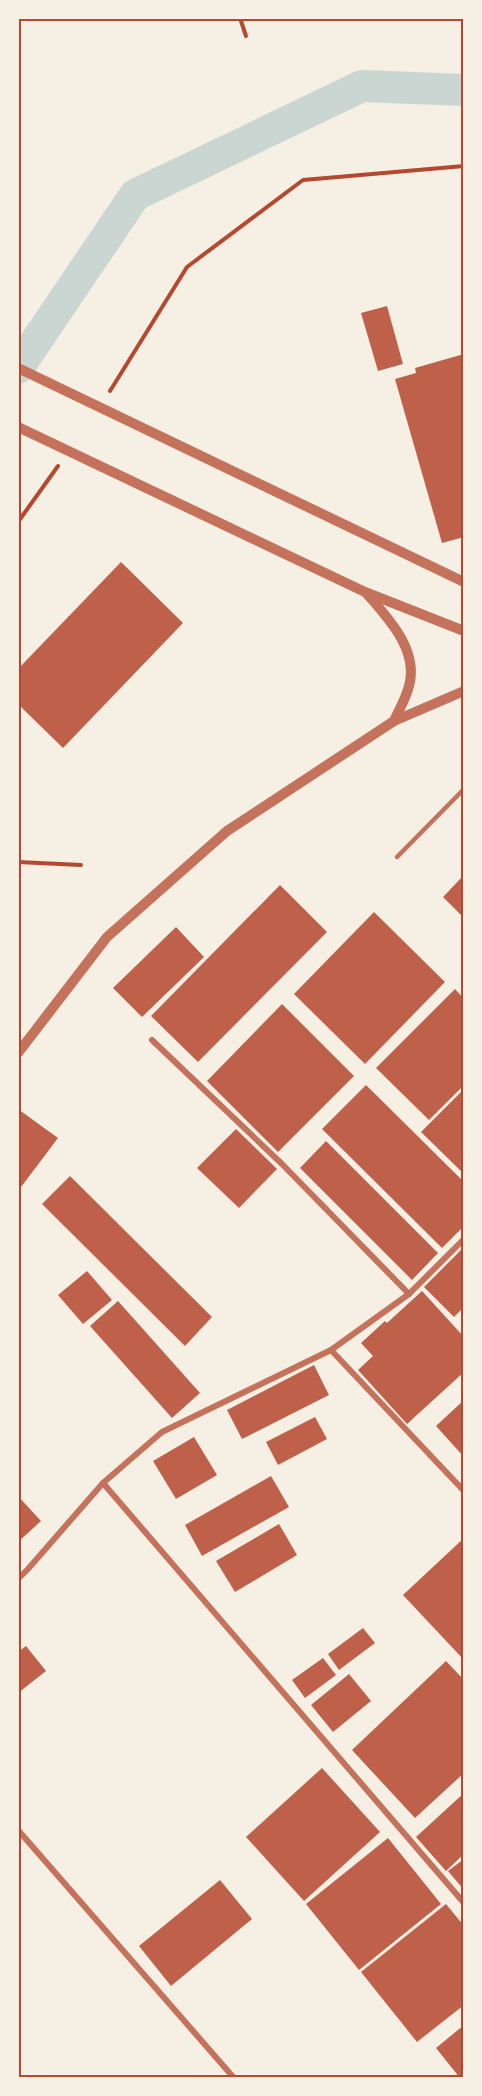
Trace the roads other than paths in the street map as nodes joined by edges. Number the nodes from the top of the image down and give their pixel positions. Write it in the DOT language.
graph roads {
  1 [pos="18,368"];
  2 [pos="18,427"];
  3 [pos="464,582"];
  4 [pos="365,592"];
  5 [pos="464,631"];
  6 [pos="464,691"];
  7 [pos="394,721"];
  8 [pos="464,789"];
  9 [pos="397,856"];
  10 [pos="152,1041"];
  11 [pos="18,1053"];
  12 [pos="464,1239"];
  13 [pos="409,1294"];
  14 [pos="330,1350"];
  15 [pos="103,1483"];
  16 [pos="464,1491"];
  17 [pos="18,1578"];
  18 [pos="18,1830"];
  19 [pos="464,1903"];
  20 [pos="234,2078"];
  1 -- 3 [label="street"];
  2 -- 4 [label="street"];
  4 -- 5 [label="street"];
  4 -- 7 [label="street"];
  6 -- 7 [label="street"];
  7 -- 11 [label="street"];
  8 -- 9 [label="lane"];
  10 -- 13 [label="street"];
  12 -- 13 [label="street"];
  13 -- 14 [label="street"];
  14 -- 15 [label="street"];
  14 -- 16 [label="street"];
  15 -- 17 [label="street"];
  15 -- 19 [label="street"];
  18 -- 20 [label="street"];
}
